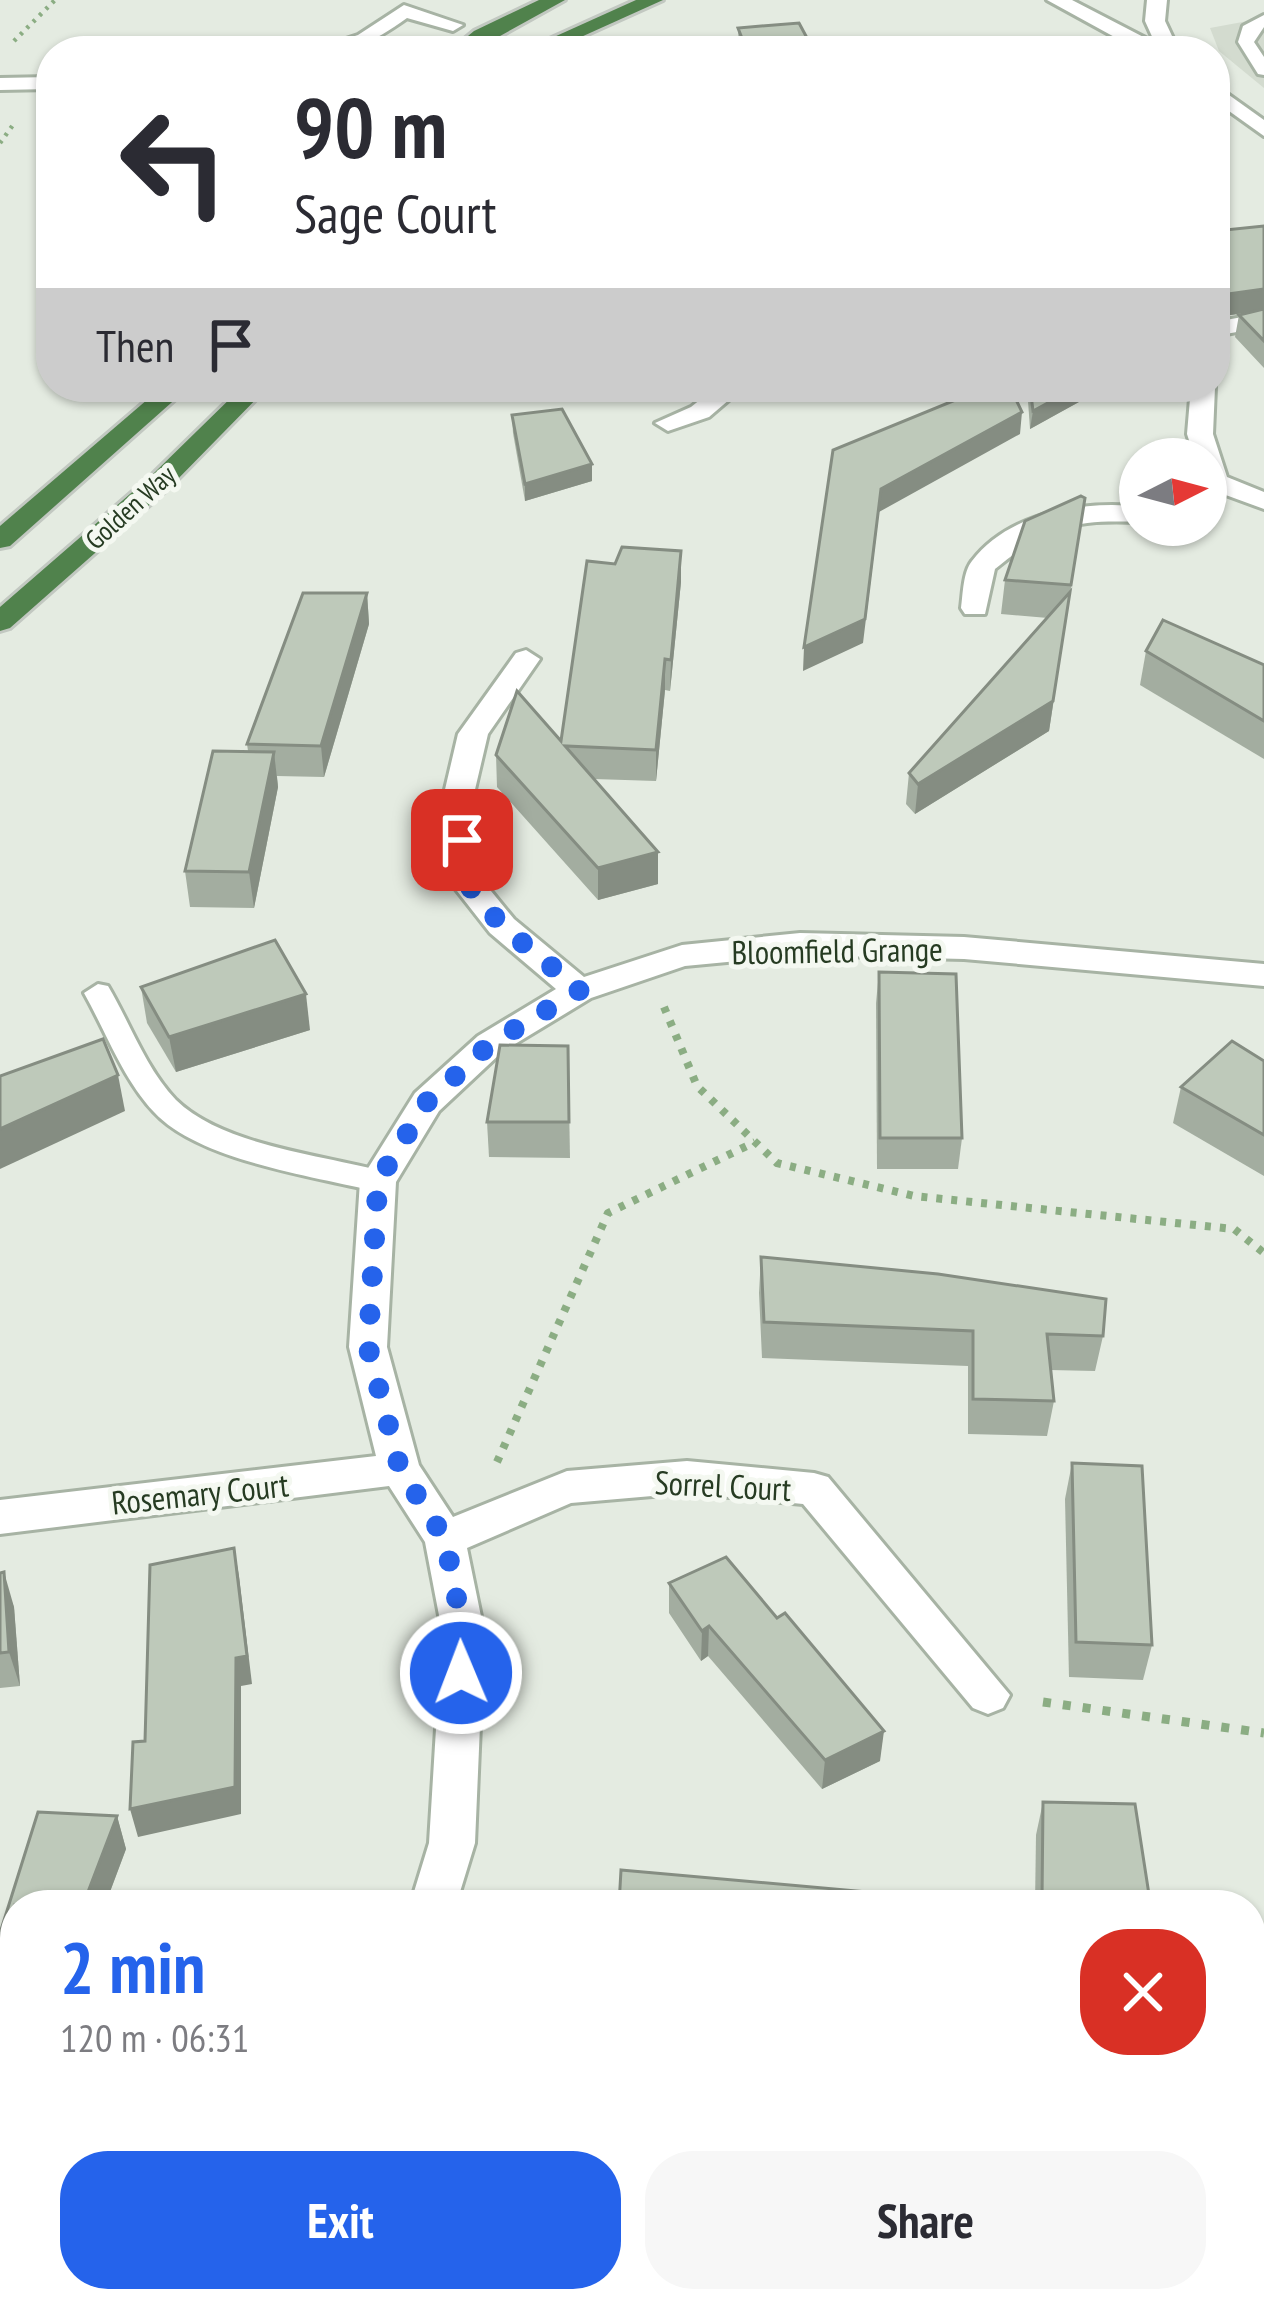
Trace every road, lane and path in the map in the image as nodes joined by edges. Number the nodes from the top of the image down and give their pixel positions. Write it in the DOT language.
graph roads {
  1 [pos="55,0"];
  2 [pos="555,0"];
  3 [pos="652,0"];
  4 [pos="1057,0"];
  5 [pos="1157,0"];
  6 [pos="1264,20"];
  7 [pos="453,25"];
  8 [pos="368,36"];
  9 [pos="480,36"];
  10 [pos="568,36"];
  11 [pos="1126,36"];
  12 [pos="1162,36"];
  13 [pos="14,41"];
  14 [pos="1264,70"];
  15 [pos="36,83"];
  16 [pos="0,84"];
  17 [pos="1230,104"];
  18 [pos="1264,130"];
  19 [pos="1264,320"];
  20 [pos="1230,326"];
  21 [pos="160,402"];
  22 [pos="241,402"];
  23 [pos="713,402"];
  24 [pos="1202,402"];
  25 [pos="668,423"];
  26 [pos="1201,438"];
  27 [pos="1227,494"];
  28 [pos="1264,501"];
  29 [pos="1119,513"];
  30 [pos="0,541"];
  31 [pos="975,608"];
  32 [pos="0,622"];
  33 [pos="526,659"];
  34 [pos="647,967"];
  35 [pos="1264,975"];
  36 [pos="580,990"];
  37 [pos="98,993"];
  38 [pos="755,1142"];
  39 [pos="378,1181"];
  40 [pos="1264,1253"];
  41 [pos="400,1469"];
  42 [pos="0,1516"];
  43 [pos="445,1539"];
  44 [pos="988,1694"];
  45 [pos="1264,1733"];
  46 [pos="438,1890"];
  1 -- 13 [label="path"];
  2 -- 9 [label="highway"];
  3 -- 10 [label="highway"];
  4 -- 11 [label="street"];
  5 -- 12 [label="street"];
  6 -- 14 [label="lane"];
  7 -- 8 [label="street"];
  15 -- 16 [label="street"];
  17 -- 18 [label="street"];
  19 -- 20 [label="street"];
  21 -- 30 [label="highway, Golden Way"];
  22 -- 32 [label="highway, Golden Way"];
  23 -- 25 [label="street"];
  24 -- 26 [label="street"];
  27 -- 28 [label="street"];
  29 -- 31 [label="street"];
  33 -- 36 [label="street"];
  34 -- 35 [label="street, Bloomfield Grange"];
  34 -- 36 [label="street, Bloomfield Grange"];
  34 -- 38 [label="path"];
  36 -- 39 [label="street, Bloomfield Grange"];
  37 -- 39 [label="lane"];
  38 -- 40 [label="path"];
  38 -- 43 [label="path"];
  39 -- 41 [label="street, Bloomfield Grange"];
  41 -- 42 [label="street, Rosemary Court"];
  41 -- 43 [label="street, Bloomfield Grange"];
  43 -- 44 [label="street, Sorrel Court"];
  43 -- 46 [label="street, Bloomfield Grange"];
  44 -- 45 [label="path"];
}
